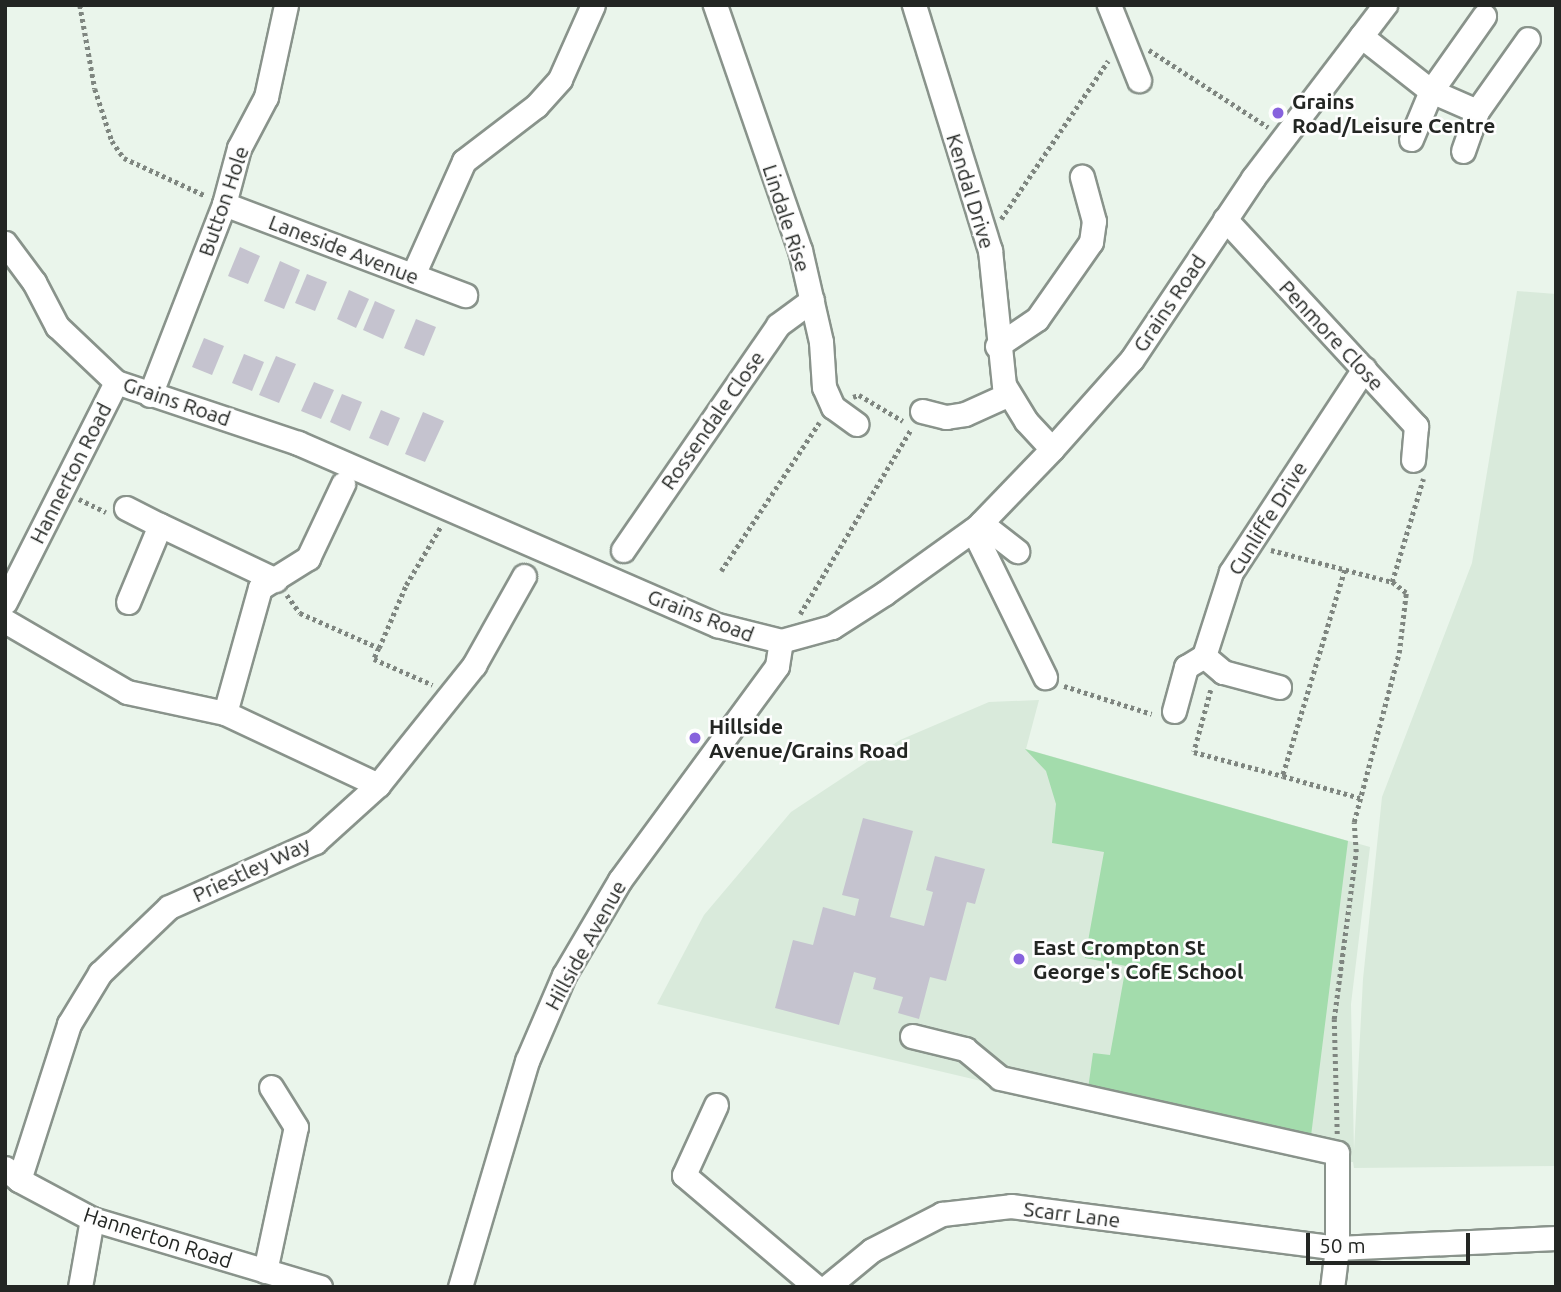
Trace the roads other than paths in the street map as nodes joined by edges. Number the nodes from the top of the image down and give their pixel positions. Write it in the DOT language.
graph roads {
  1 [pos="286,5"];
  2 [pos="593,5"];
  3 [pos="715,5"];
  4 [pos="914,5"];
  5 [pos="1109,5"];
  6 [pos="1385,5"];
  7 [pos="1484,16"];
  8 [pos="1362,36"];
  9 [pos="1528,39"];
  10 [pos="1139,80"];
  11 [pos="1431,91"];
  12 [pos="1477,111"];
  13 [pos="1411,139"];
  14 [pos="1463,151"];
  15 [pos="1082,177"];
  16 [pos="224,204"];
  17 [pos="1225,219"];
  18 [pos="5,243"];
  19 [pos="413,275"];
  20 [pos="465,295"];
  21 [pos="812,300"];
  22 [pos="997,346"];
  23 [pos="1364,369"];
  24 [pos="116,382"];
  25 [pos="1009,394"];
  26 [pos="150,395"];
  27 [pos="917,418"];
  28 [pos="856,424"];
  29 [pos="1052,449"];
  30 [pos="1413,460"];
  31 [pos="343,484"];
  32 [pos="126,509"];
  33 [pos="160,525"];
  34 [pos="977,526"];
  35 [pos="623,550"];
  36 [pos="1017,551"];
  37 [pos="524,576"];
  38 [pos="276,580"];
  39 [pos="5,602"];
  40 [pos="128,602"];
  41 [pos="5,621"];
  42 [pos="790,639"];
  43 [pos="1204,656"];
  44 [pos="1045,677"];
  45 [pos="1279,688"];
  46 [pos="225,713"];
  47 [pos="1173,718"];
  48 [pos="378,785"];
  49 [pos="912,1036"];
  50 [pos="271,1087"];
  51 [pos="716,1105"];
  52 [pos="12,1174"];
  53 [pos="92,1219"];
  54 [pos="1556,1238"];
  55 [pos="1337,1248"];
  56 [pos="265,1271"];
  57 [pos="80,1287"];
  58 [pos="320,1287"];
  59 [pos="460,1287"];
  60 [pos="816,1287"];
  61 [pos="827,1287"];
  62 [pos="1332,1287"];
  1 -- 16 [label="street, Button Hole"];
  2 -- 19 [label="street"];
  3 -- 21 [label="street, Lindale Rise"];
  4 -- 22 [label="street, Kendal Drive"];
  5 -- 10 [label="street"];
  6 -- 8 [label="street, Grains Road"];
  7 -- 11 [label="street"];
  8 -- 11 [label="street"];
  8 -- 17 [label="street, Grains Road"];
  9 -- 12 [label="street"];
  11 -- 12 [label="street"];
  11 -- 13 [label="street"];
  12 -- 14 [label="street"];
  15 -- 22 [label="street"];
  16 -- 19 [label="street, Laneside Avenue"];
  16 -- 26 [label="street, Button Hole"];
  17 -- 23 [label="street, Penmore Close"];
  17 -- 29 [label="street, Grains Road"];
  18 -- 24 [label="street, Grains Road"];
  19 -- 20 [label="street, Laneside Avenue"];
  21 -- 28 [label="street, Lindale Rise"];
  21 -- 35 [label="street, Rossendale Close"];
  22 -- 25 [label="street, Kendal Drive"];
  23 -- 30 [label="street, Penmore Close"];
  23 -- 43 [label="street, Cunliffe Drive"];
  24 -- 26 [label="street, Grains Road"];
  24 -- 39 [label="street, Hannerton Road"];
  25 -- 27 [label="street"];
  25 -- 29 [label="street, Kendal Drive"];
  26 -- 42 [label="street, Grains Road"];
  29 -- 34 [label="street, Grains Road"];
  31 -- 38 [label="street"];
  32 -- 33 [label="street"];
  33 -- 38 [label="street"];
  33 -- 40 [label="street"];
  34 -- 36 [label="street"];
  34 -- 42 [label="street, Grains Road"];
  34 -- 44 [label="street"];
  37 -- 48 [label="street, Priestley Way"];
  38 -- 46 [label="street"];
  41 -- 46 [label="street"];
  42 -- 59 [label="street, Hillside Avenue"];
  43 -- 45 [label="street"];
  43 -- 47 [label="street, Cunliffe Drive"];
  46 -- 48 [label="street"];
  48 -- 52 [label="street, Priestley Way"];
  49 -- 55 [label="street"];
  50 -- 56 [label="street"];
  51 -- 60 [label="street"];
  52 -- 53 [label="street, Hannerton Road"];
  53 -- 56 [label="street, Hannerton Road"];
  53 -- 57 [label="street"];
  54 -- 55 [label="street, Scarr Lane"];
  55 -- 61 [label="street, Scarr Lane"];
  55 -- 62 [label="street"];
  56 -- 58 [label="street, Hannerton Road"];
}
